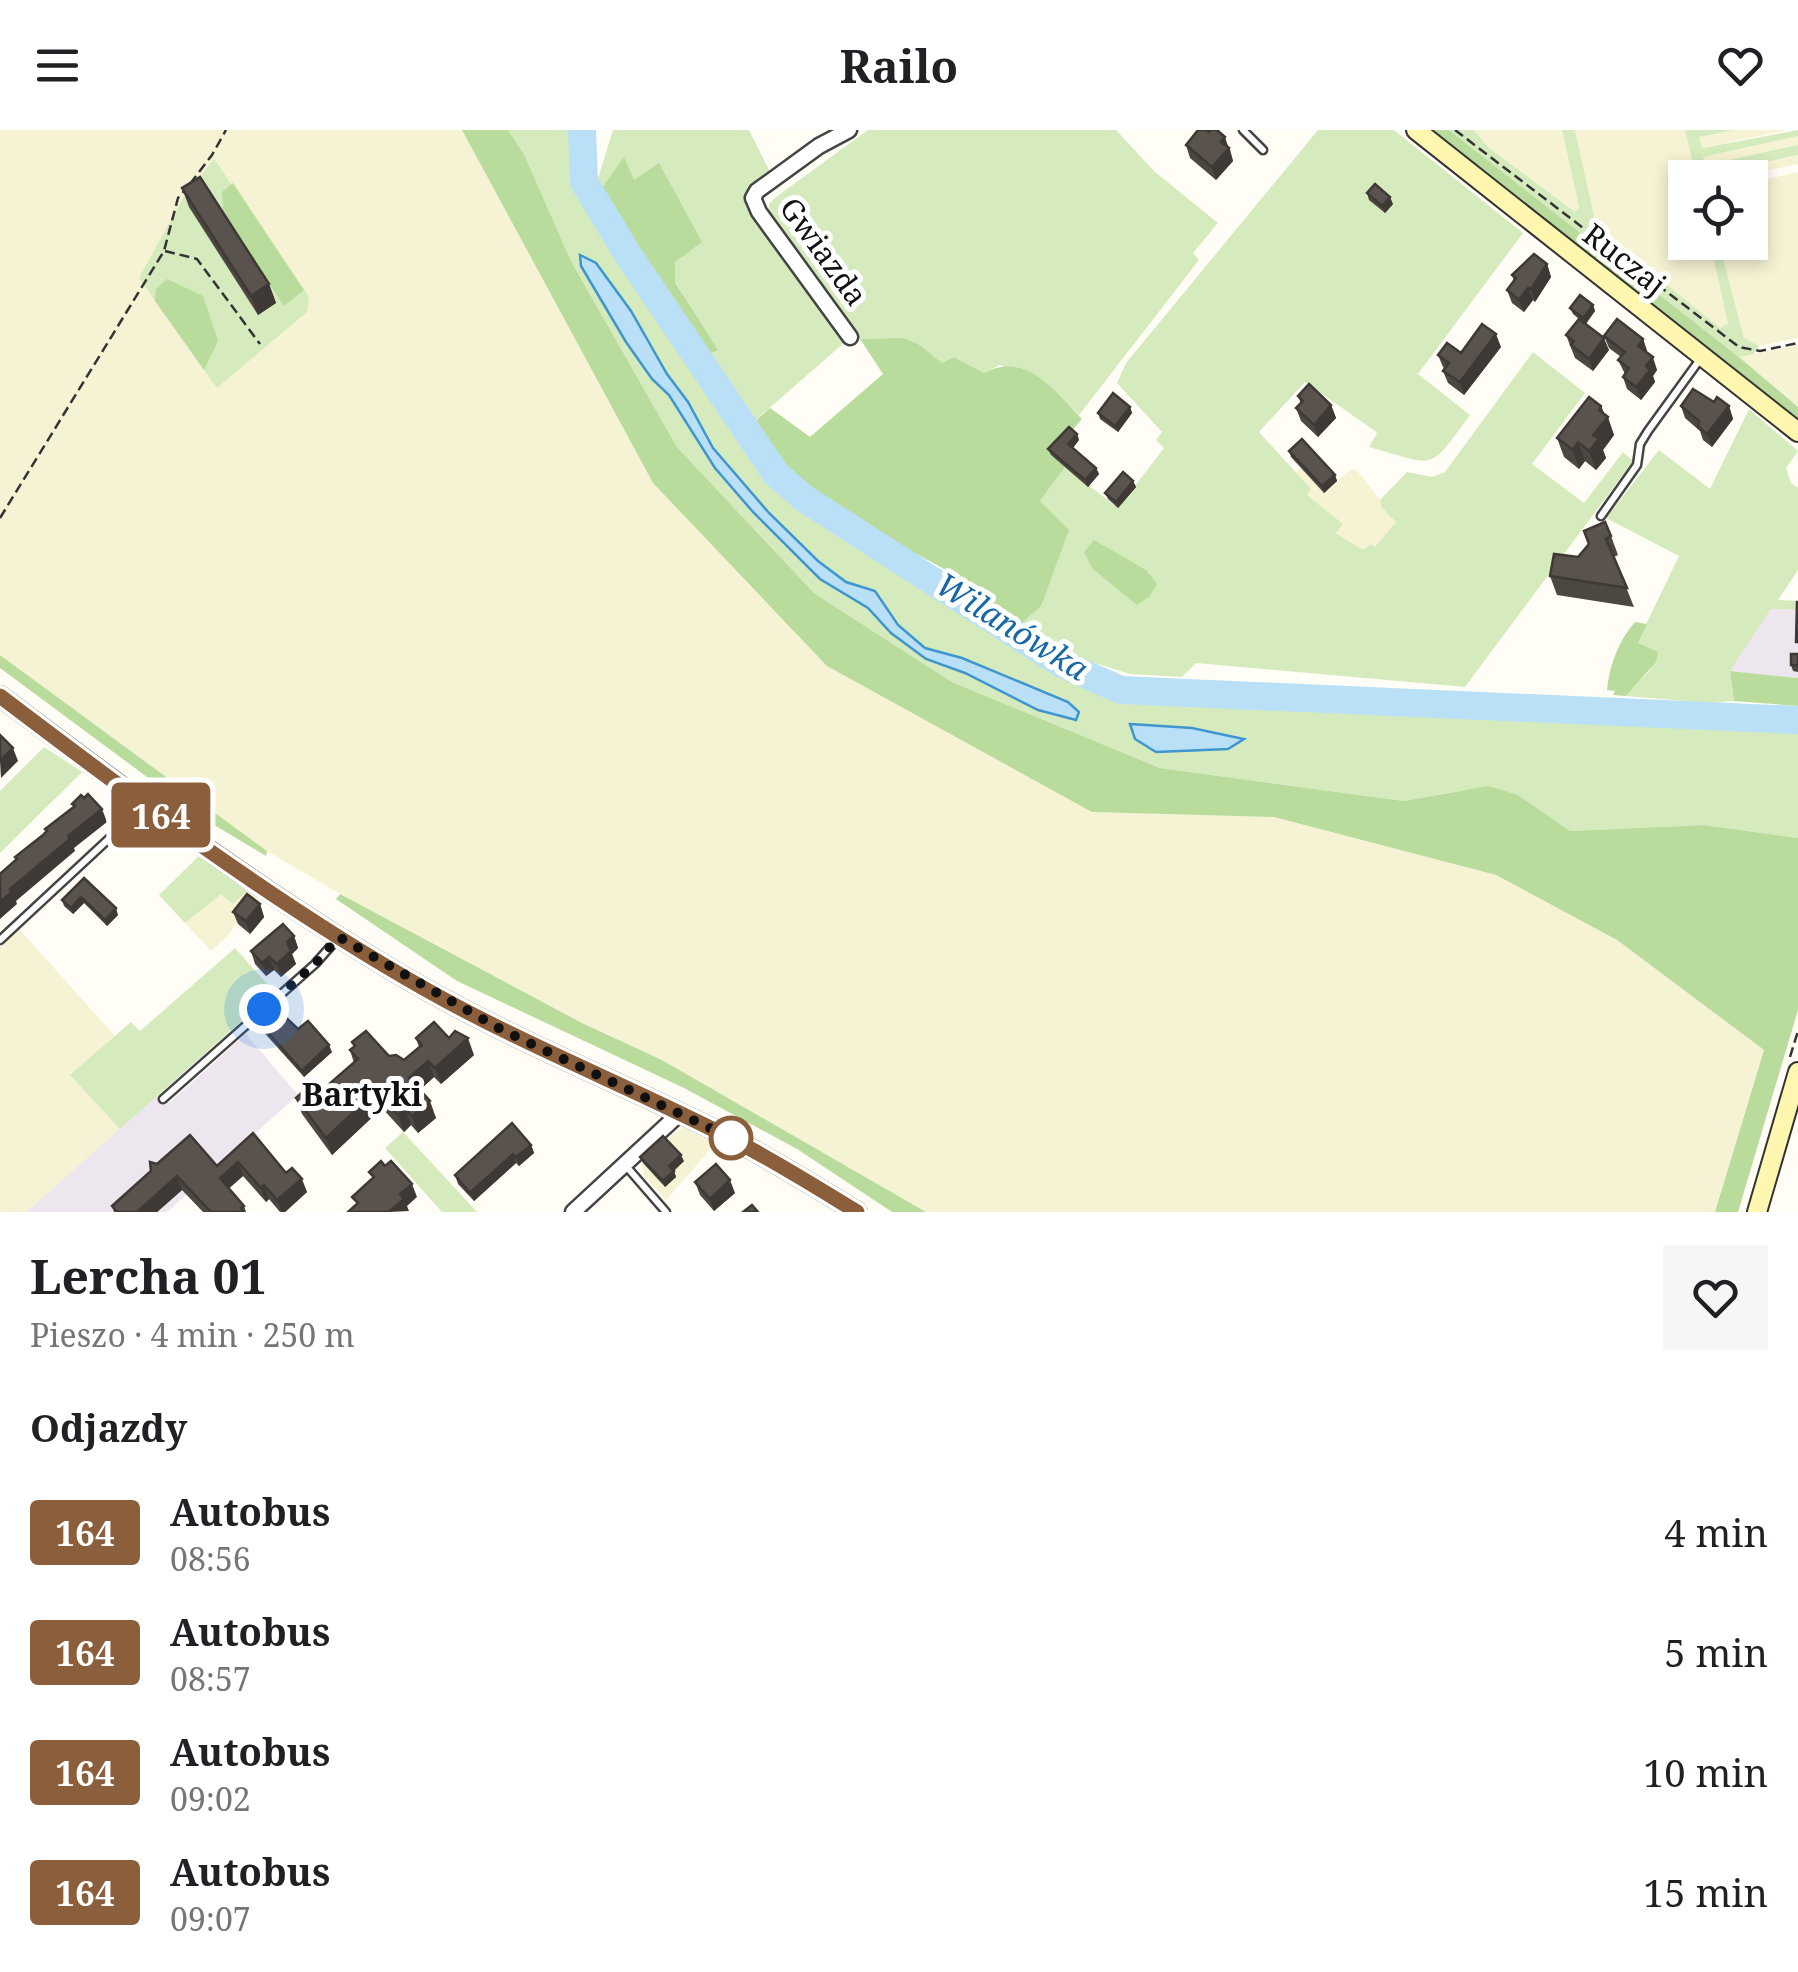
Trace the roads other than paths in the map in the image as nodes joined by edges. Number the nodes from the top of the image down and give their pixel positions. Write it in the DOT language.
graph roads {
  1 [pos="849,130"];
  2 [pos="1243,130"];
  3 [pos="1416,130"];
  4 [pos="1263,150"];
  5 [pos="850,337"];
  6 [pos="1702,357"];
  7 [pos="1798,432"];
  8 [pos="1601,516"];
  9 [pos="0,696"];
  10 [pos="145,804"];
  11 [pos="339,937"];
  12 [pos="0,940"];
  13 [pos="1798,1072"];
  14 [pos="164,1099"];
  15 [pos="680,1114"];
  16 [pos="626,1166"];
  17 [pos="573,1212"];
  18 [pos="666,1212"];
  19 [pos="857,1212"];
  20 [pos="1758,1212"];
  1 -- 5 [label="street, Gwiazda"];
  2 -- 4 [label="lane"];
  3 -- 6 [label="street, Ruczaj"];
  6 -- 7 [label="street, Ruczaj"];
  6 -- 8 [label="lane"];
  9 -- 10 [label="street"];
  10 -- 11 [label="street"];
  10 -- 12 [label="lane"];
  11 -- 14 [label="lane"];
  11 -- 15 [label="street"];
  13 -- 20 [label="street"];
  15 -- 16 [label="street"];
  15 -- 19 [label="street"];
  16 -- 17 [label="street"];
  16 -- 18 [label="lane"];
}
